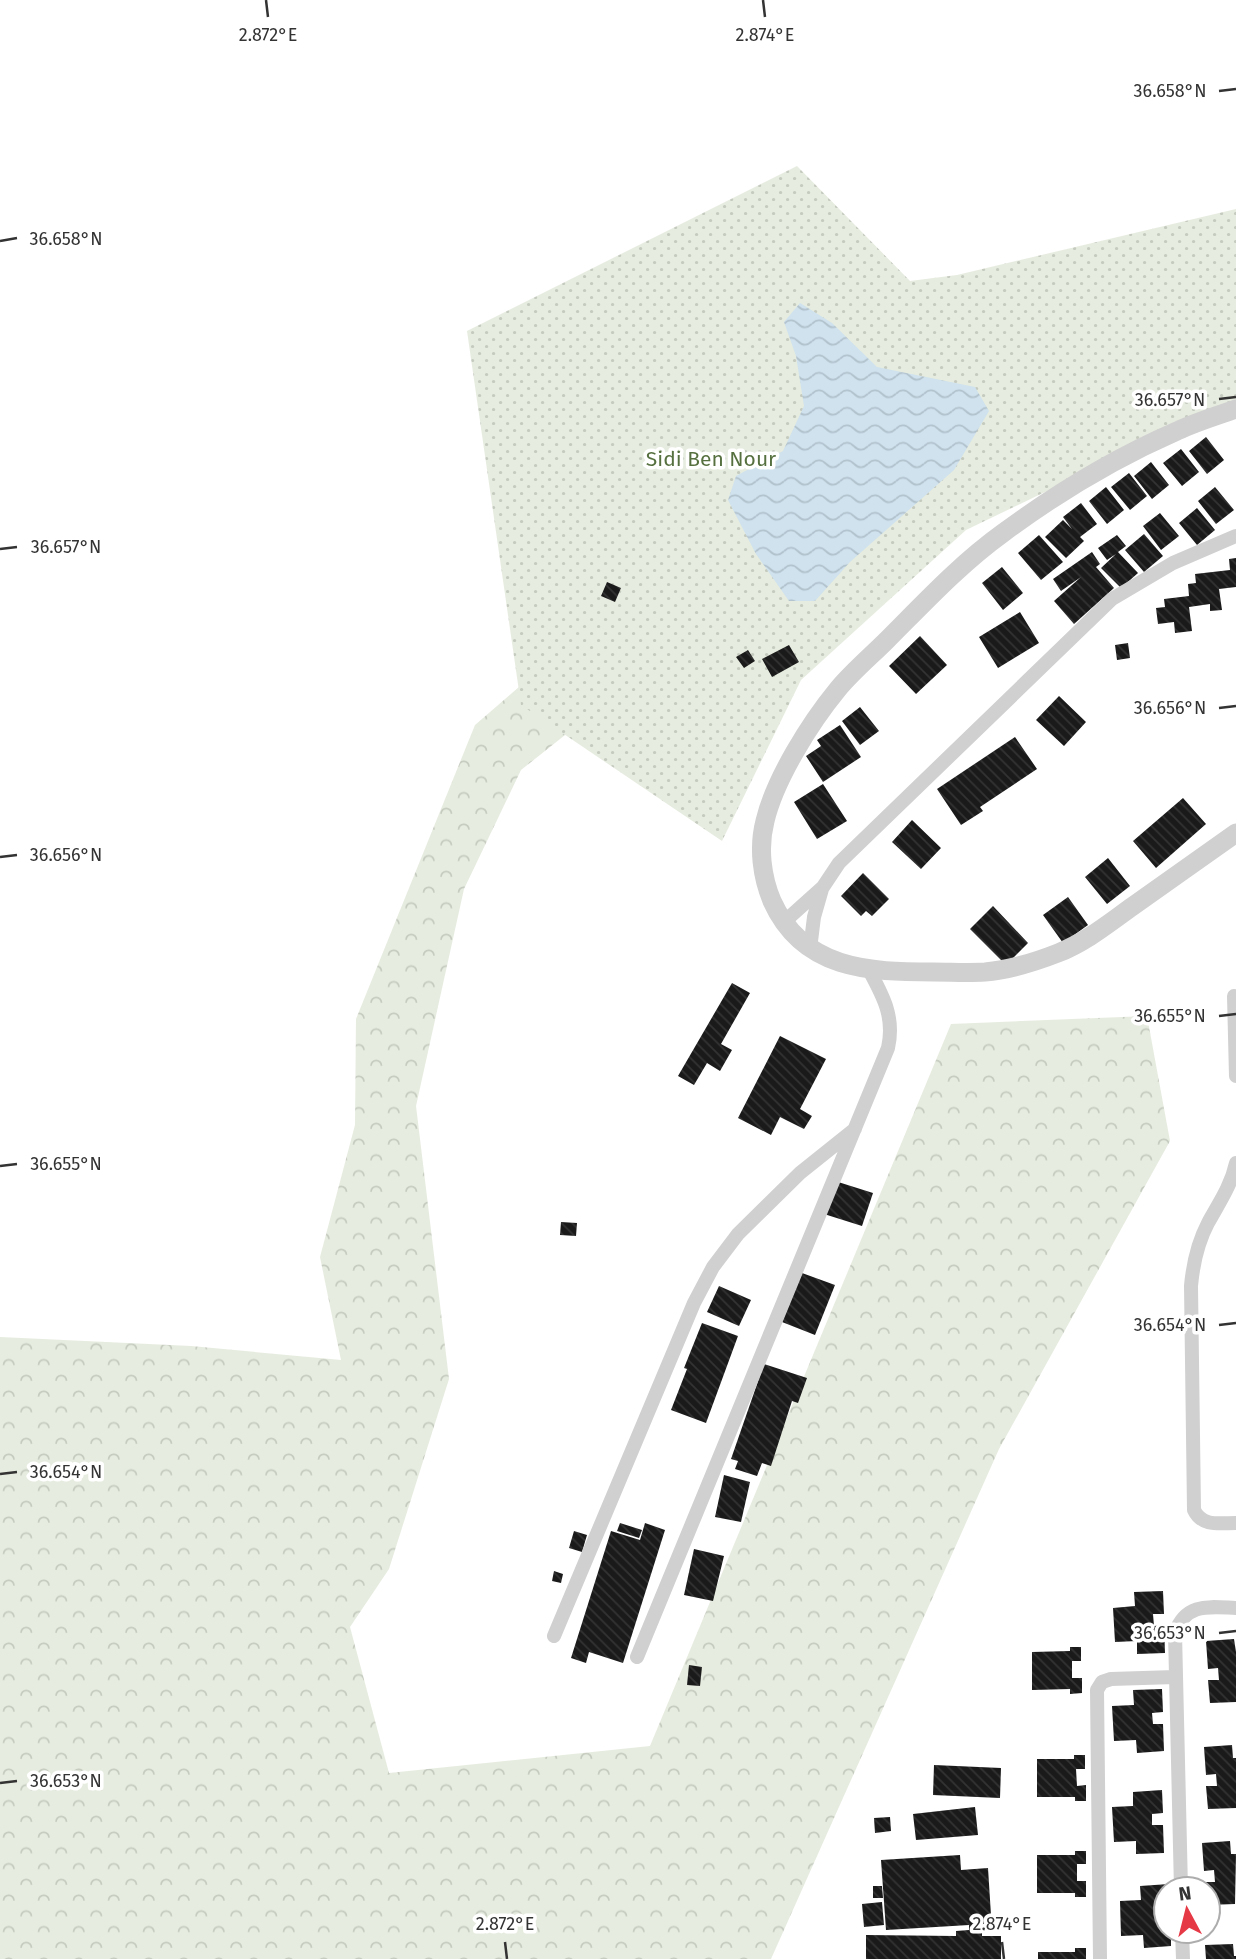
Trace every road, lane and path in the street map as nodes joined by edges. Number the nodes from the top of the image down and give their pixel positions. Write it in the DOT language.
graph roads {
  1 [pos="1236,409"];
  2 [pos="1236,536"];
  3 [pos="1236,833"];
  4 [pos="822,887"];
  5 [pos="784,922"];
  6 [pos="810,949"];
  7 [pos="869,970"];
  8 [pos="1234,996"];
  9 [pos="1236,1076"];
  10 [pos="856,1128"];
  11 [pos="1236,1163"];
  12 [pos="1236,1523"];
  13 [pos="1236,1608"];
  14 [pos="554,1636"];
  15 [pos="636,1657"];
  16 [pos="1175,1677"];
  17 [pos="1181,1875"];
  18 [pos="1100,1959"];
  1 -- 5 [label="street"];
  2 -- 4 [label="street"];
  3 -- 7 [label="street"];
  4 -- 5 [label="street"];
  4 -- 6 [label="street"];
  5 -- 6 [label="street"];
  6 -- 7 [label="street"];
  7 -- 10 [label="street"];
  8 -- 9 [label="street"];
  10 -- 14 [label="street"];
  10 -- 15 [label="street"];
  11 -- 12 [label="street"];
  13 -- 16 [label="street"];
  16 -- 17 [label="street"];
  16 -- 18 [label="street"];
}
